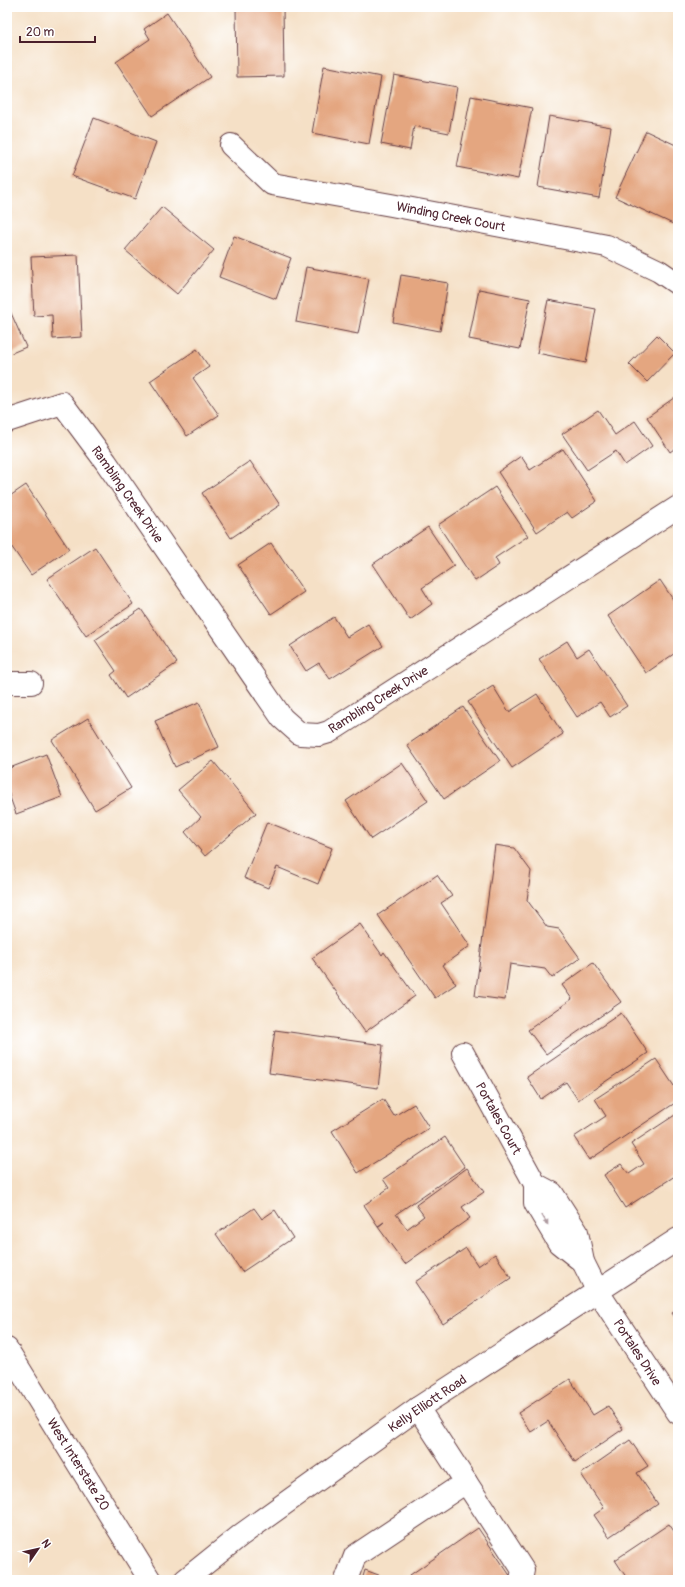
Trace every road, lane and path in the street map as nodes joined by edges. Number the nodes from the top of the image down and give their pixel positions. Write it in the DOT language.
graph roads {
  1 [pos="231,145"];
  2 [pos="678,284"];
  3 [pos="7,420"];
  4 [pos="676,512"];
  5 [pos="7,683"];
  6 [pos="31,683"];
  7 [pos="463,1053"];
  8 [pos="678,1239"];
  9 [pos="598,1292"];
  10 [pos="7,1349"];
  11 [pos="418,1408"];
  12 [pos="678,1413"];
  13 [pos="466,1482"];
  14 [pos="150,1580"];
  15 [pos="185,1580"];
  16 [pos="346,1580"];
  17 [pos="521,1580"];
  1 -- 2 [label="street, Winding Creek Court"];
  3 -- 4 [label="street, Rambling Creek Drive"];
  5 -- 6 [label="street"];
  7 -- 9 [label="street, Portales Court"];
  8 -- 9 [label="street, Kelly Elliott Road"];
  9 -- 11 [label="street, Kelly Elliott Road"];
  9 -- 12 [label="street, Portales Drive"];
  10 -- 14 [label="street, West Interstate 20"];
  11 -- 13 [label="street"];
  11 -- 15 [label="street, Kelly Elliott Road"];
  13 -- 16 [label="street"];
  13 -- 17 [label="street"];
}
